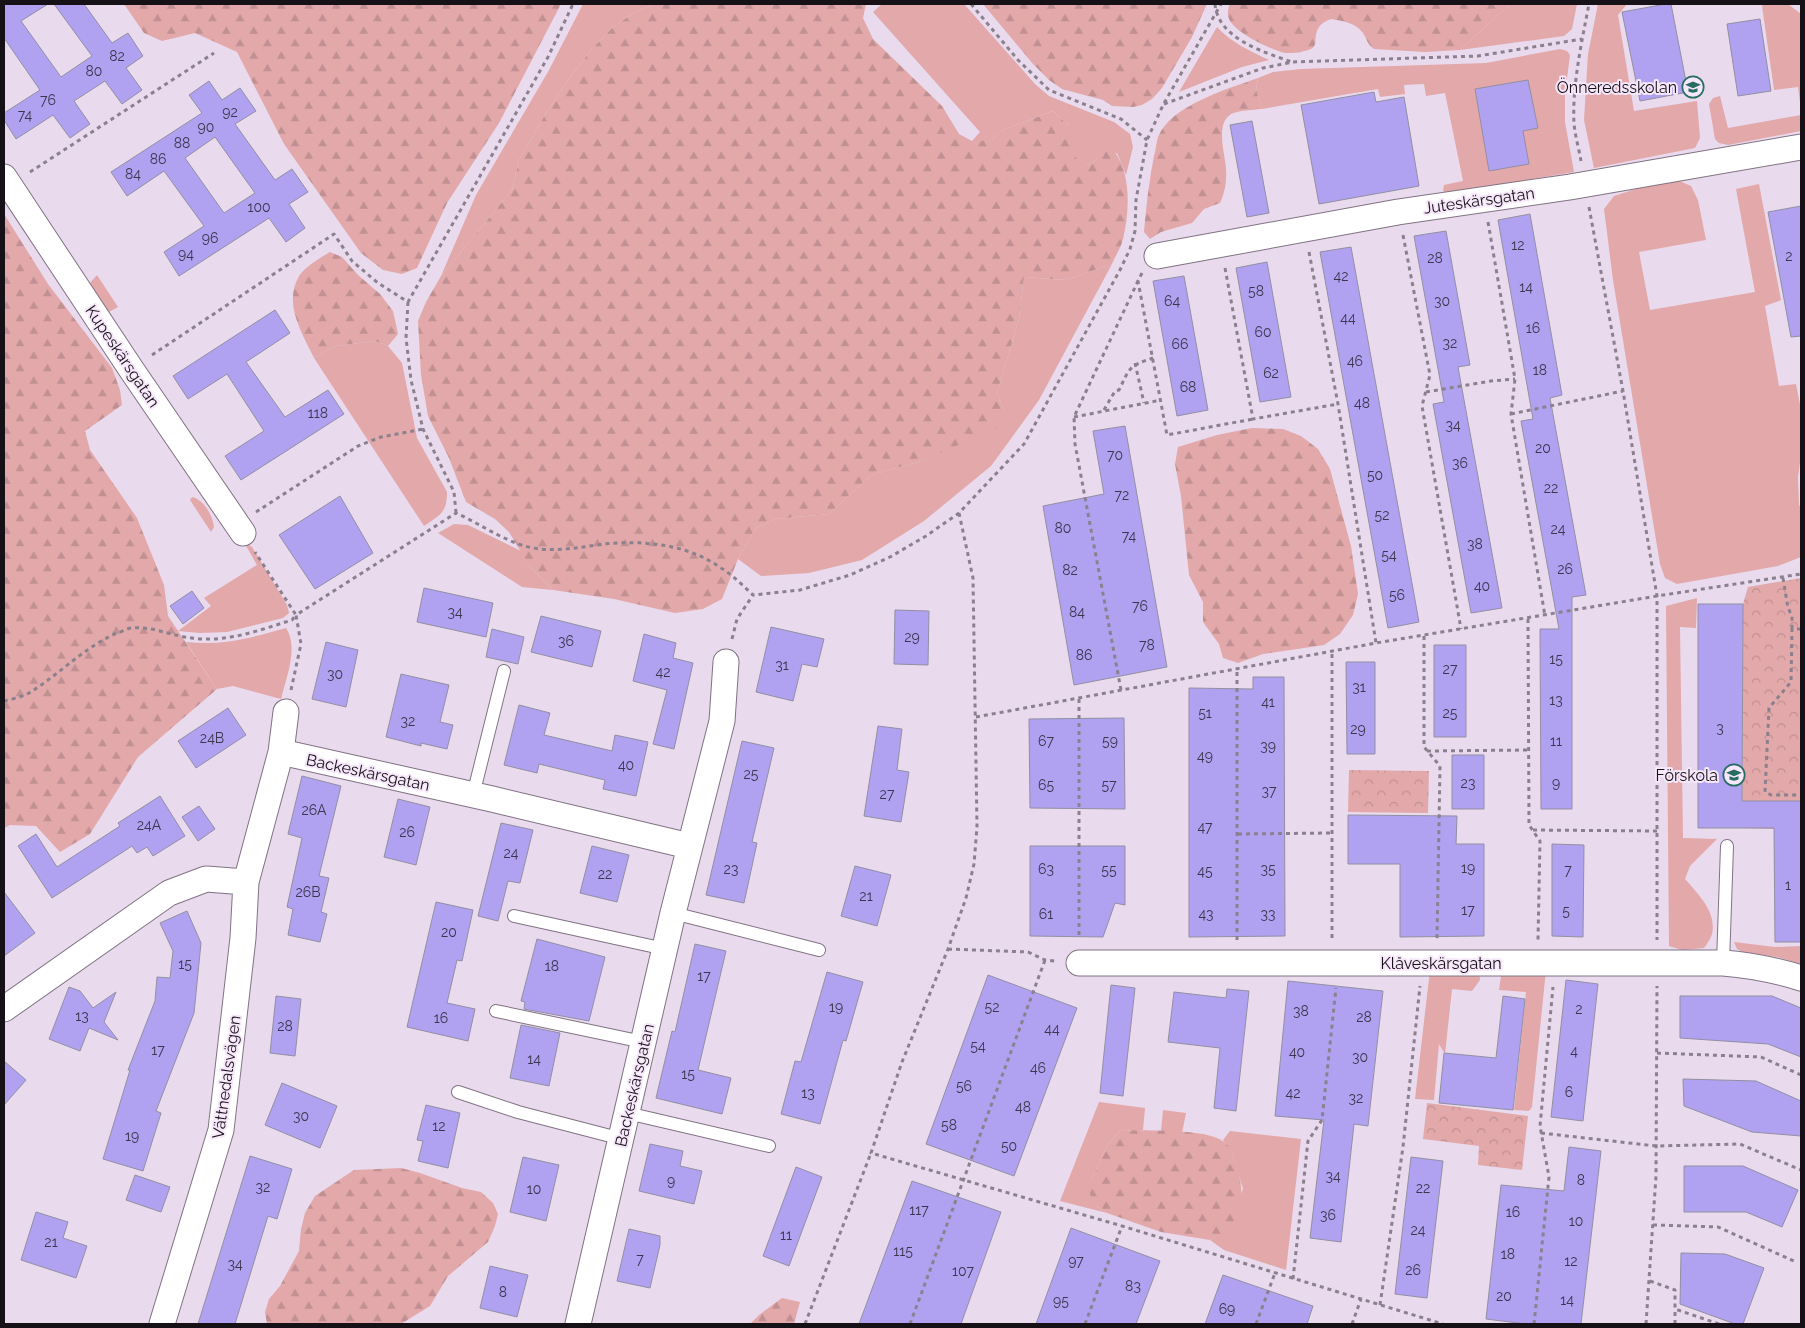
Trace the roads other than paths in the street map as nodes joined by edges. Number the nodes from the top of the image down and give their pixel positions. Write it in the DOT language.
graph roads {
  1 [pos="1801,147"];
  2 [pos="7,181"];
  3 [pos="1156,256"];
  4 [pos="240,529"];
  5 [pos="726,662"];
  6 [pos="504,671"];
  7 [pos="286,712"];
  8 [pos="281,752"];
  9 [pos="473,795"];
  10 [pos="689,846"];
  11 [pos="1727,846"];
  12 [pos="246,882"];
  13 [pos="673,913"];
  14 [pos="514,916"];
  15 [pos="665,949"];
  16 [pos="818,950"];
  17 [pos="1079,963"];
  18 [pos="1722,963"];
  19 [pos="1801,978"];
  20 [pos="4,1009"];
  21 [pos="496,1011"];
  22 [pos="643,1042"];
  23 [pos="458,1092"];
  24 [pos="627,1113"];
  25 [pos="622,1139"];
  26 [pos="769,1146"];
  27 [pos="162,1324"];
  28 [pos="578,1324"];
  1 -- 3 [label="street, Juteskärsgatan"];
  2 -- 4 [label="street, Kupeskärsgatan"];
  5 -- 10 [label="street, Backeskärsgatan"];
  6 -- 9 [label="lane"];
  7 -- 8 [label="street, Vättnedalsvägen"];
  8 -- 9 [label="street, Backeskärsgatan"];
  8 -- 12 [label="street, Vättnedalsvägen"];
  9 -- 10 [label="street, Backeskärsgatan"];
  10 -- 13 [label="street, Backeskärsgatan"];
  11 -- 18 [label="lane"];
  12 -- 20 [label="street"];
  12 -- 27 [label="street, Vättnedalsvägen"];
  13 -- 15 [label="street, Backeskärsgatan"];
  13 -- 16 [label="lane"];
  14 -- 15 [label="lane"];
  15 -- 22 [label="street, Backeskärsgatan"];
  17 -- 18 [label="street, Klåveskärsgatan"];
  18 -- 19 [label="street, Klåveskärsgatan"];
  21 -- 22 [label="lane"];
  22 -- 24 [label="street, Backeskärsgatan"];
  23 -- 25 [label="lane"];
  24 -- 25 [label="street, Backeskärsgatan"];
  24 -- 26 [label="lane"];
  25 -- 28 [label="street, Backeskärsgatan"];
}
